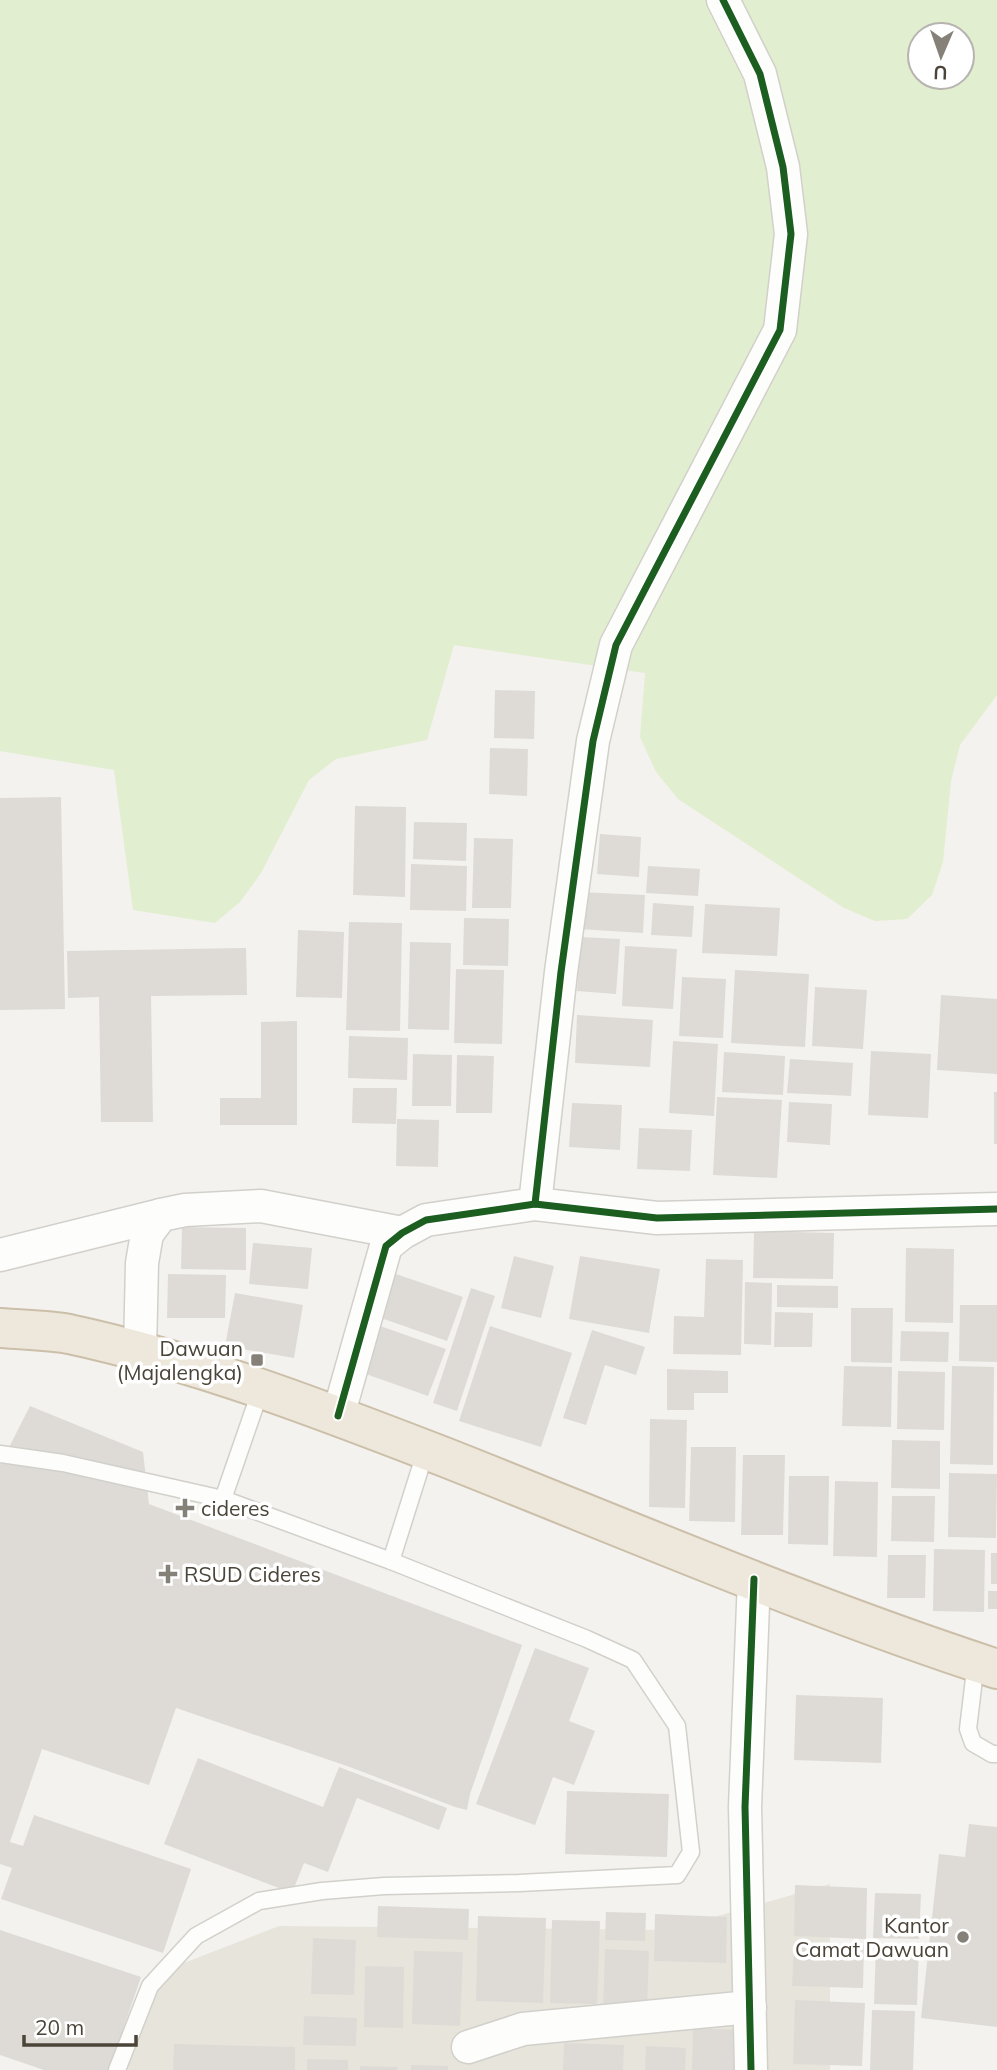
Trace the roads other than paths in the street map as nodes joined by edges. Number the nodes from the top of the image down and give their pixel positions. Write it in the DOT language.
graph roads {
  1 [pos="723,0"];
  2 [pos="535,1203"];
  3 [pos="997,1209"];
  4 [pos="161,1215"];
  5 [pos="402,1233"];
  6 [pos="0,1255"];
  7 [pos="0,1328"];
  8 [pos="140,1352"];
  9 [pos="262,1388"];
  10 [pos="338,1416"];
  11 [pos="426,1450"];
  12 [pos="0,1454"];
  13 [pos="223,1499"];
  14 [pos="391,1561"];
  15 [pos="754,1579"];
  16 [pos="986,1665"];
  17 [pos="997,1754"];
  18 [pos="750,2007"];
  19 [pos="468,2047"];
  20 [pos="117,2070"];
  21 [pos="751,2070"];
  1 -- 2 [label="street"];
  2 -- 3 [label="street"];
  2 -- 5 [label="street"];
  4 -- 5 [label="street"];
  4 -- 6 [label="street"];
  4 -- 8 [label="street"];
  5 -- 10 [label="street"];
  7 -- 8 [label="highway"];
  8 -- 9 [label="highway"];
  9 -- 10 [label="highway"];
  9 -- 13 [label="lane"];
  10 -- 11 [label="highway"];
  11 -- 14 [label="lane"];
  11 -- 15 [label="highway"];
  12 -- 13 [label="lane"];
  13 -- 14 [label="lane"];
  14 -- 20 [label="lane"];
  15 -- 16 [label="highway"];
  15 -- 18 [label="street"];
  16 -- 17 [label="lane"];
  18 -- 19 [label="street"];
  18 -- 21 [label="street"];
}
